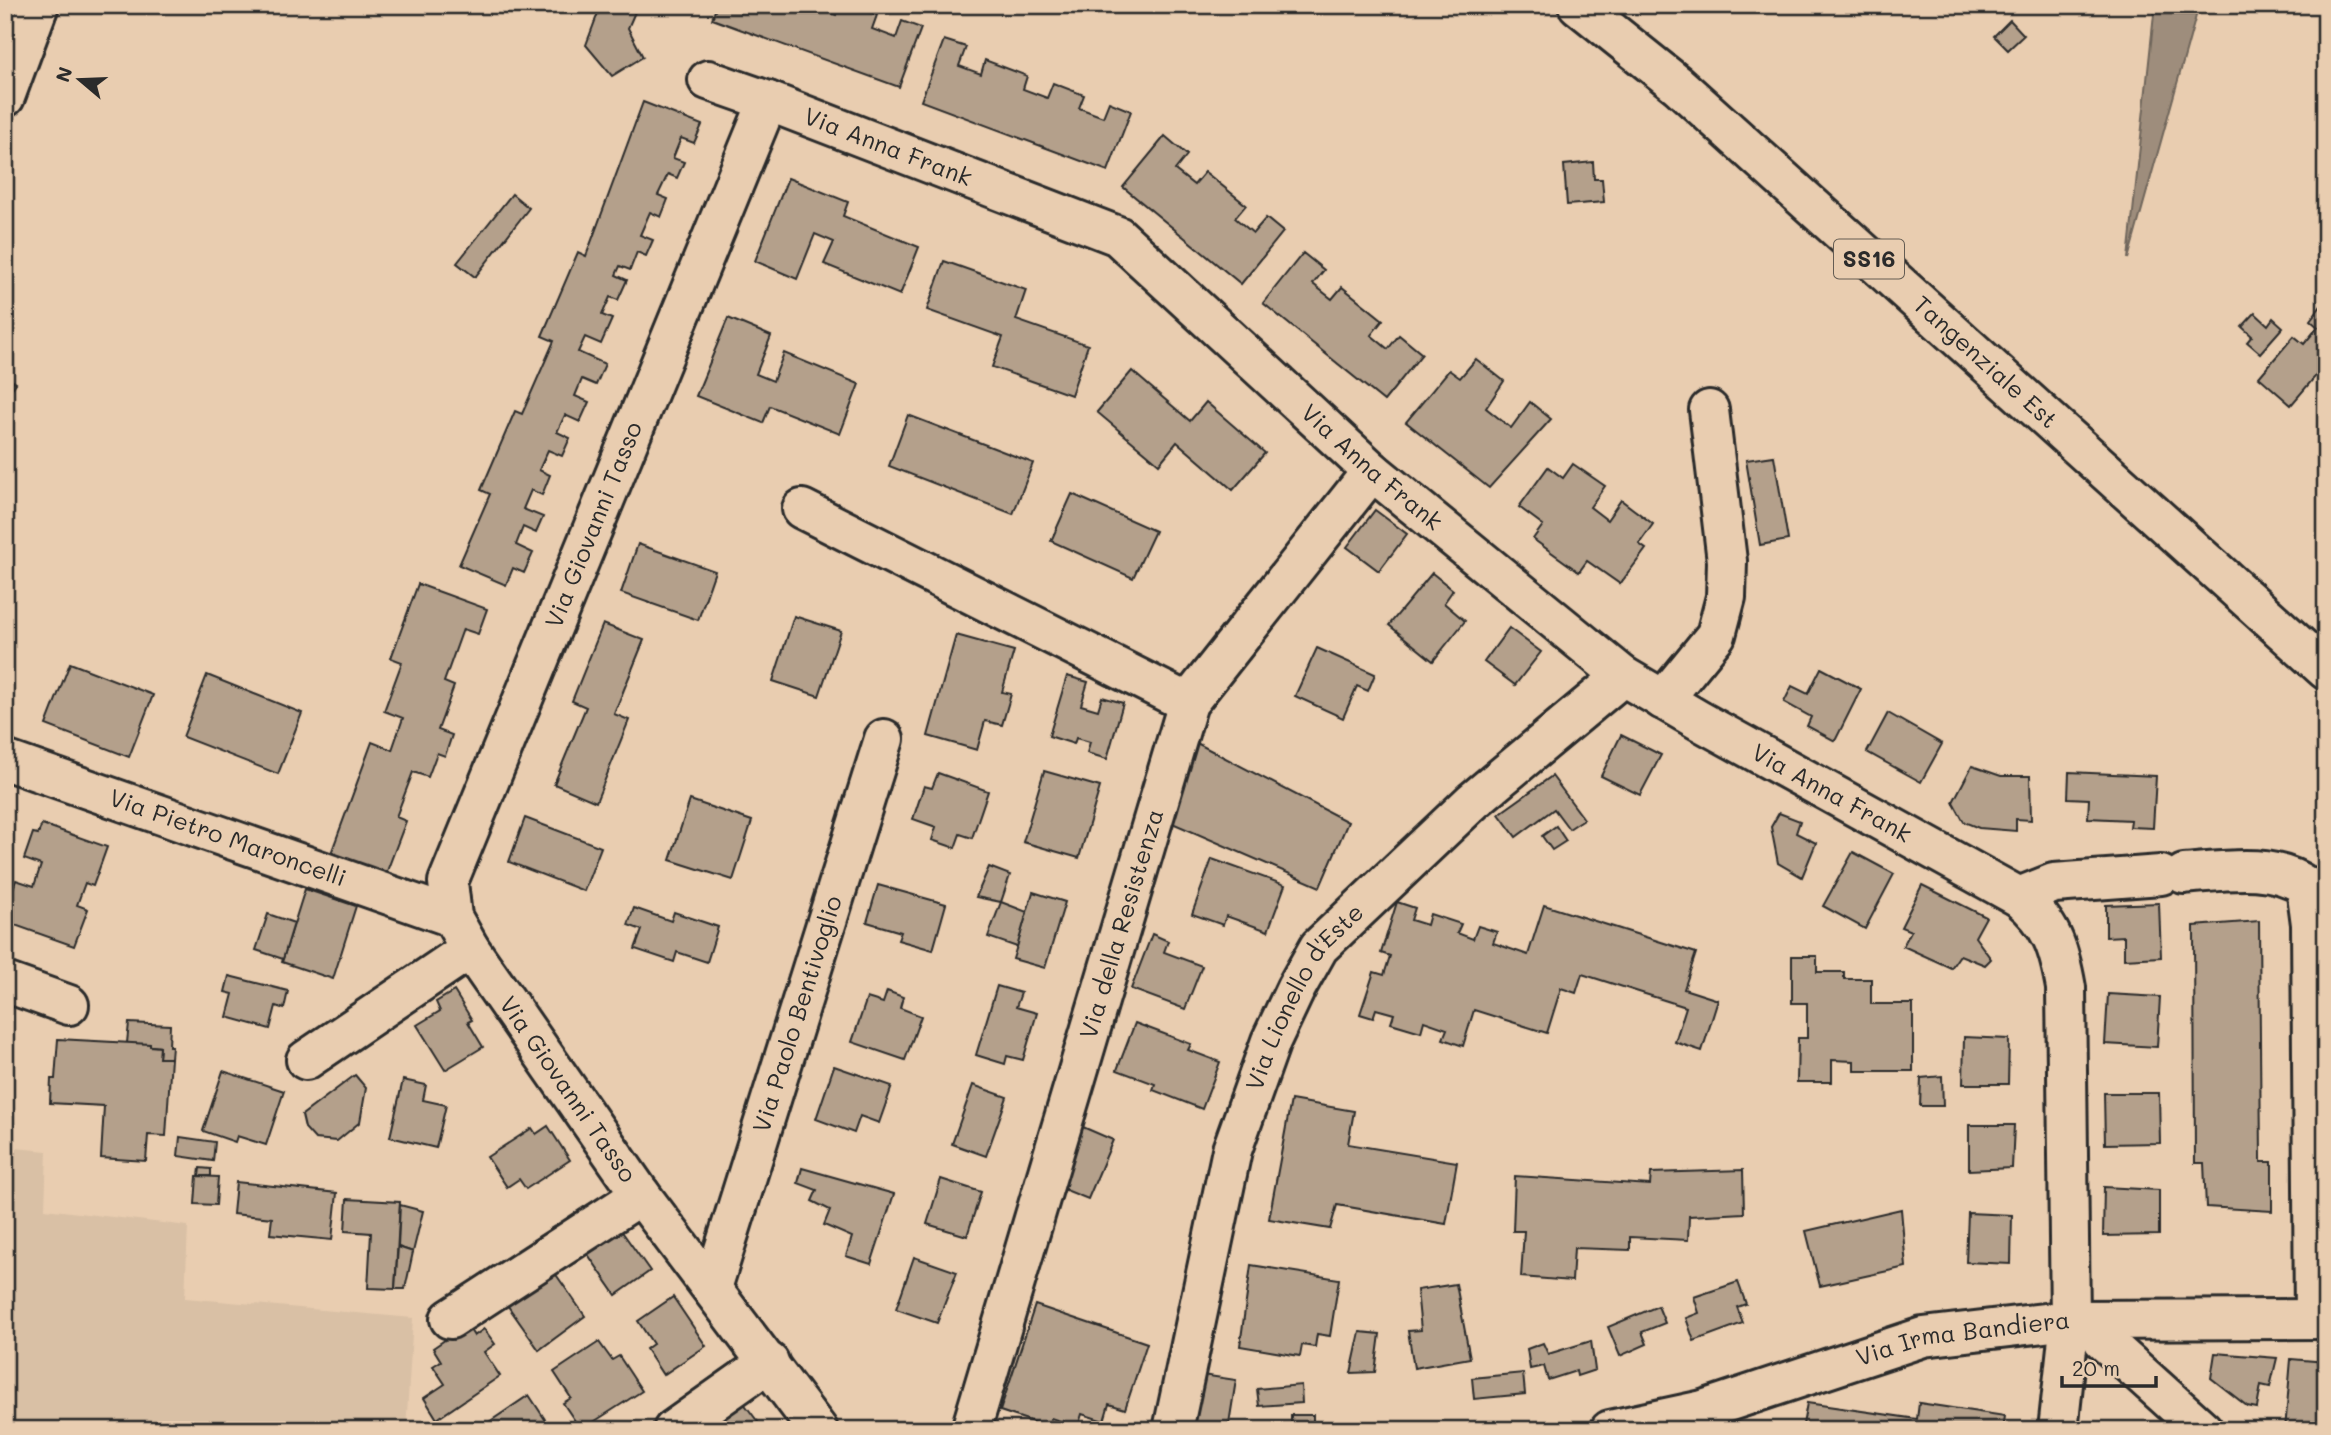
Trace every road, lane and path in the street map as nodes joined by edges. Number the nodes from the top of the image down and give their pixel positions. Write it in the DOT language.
graph roads {
  1 [pos="38,5"];
  2 [pos="1578,5"];
  3 [pos="708,80"];
  4 [pos="5,97"];
  5 [pos="768,101"];
  6 [pos="1709,410"];
  7 [pos="1372,471"];
  8 [pos="802,509"];
  9 [pos="2326,670"];
  10 [pos="1623,676"];
  11 [pos="1663,700"];
  12 [pos="1188,703"];
  13 [pos="884,739"];
  14 [pos="5,760"];
  15 [pos="2020,897"];
  16 [pos="461,933"];
  17 [pos="5,982"];
  18 [pos="69,1005"];
  19 [pos="306,1060"];
  20 [pos="641,1195"];
  21 [pos="712,1288"];
  22 [pos="450,1319"];
  23 [pos="2320,1319"];
  24 [pos="2083,1320"];
  25 [pos="769,1362"];
  26 [pos="673,1430"];
  27 [pos="818,1430"];
  28 [pos="971,1430"];
  29 [pos="1173,1430"];
  30 [pos="1610,1430"];
  31 [pos="2058,1430"];
  32 [pos="2203,1430"];
  1 -- 4 [label="street"];
  2 -- 9 [label="street, Tangenziale Est / SS16"];
  3 -- 5 [label="street, Via Anna Frank"];
  5 -- 7 [label="street, Via Anna Frank"];
  5 -- 16 [label="street, Via Giovanni Tasso"];
  6 -- 11 [label="street"];
  7 -- 10 [label="street, Via Anna Frank"];
  7 -- 12 [label="street, Via della Resistenza"];
  8 -- 12 [label="street"];
  10 -- 11 [label="street, Via Anna Frank"];
  10 -- 29 [label="street, Via Lionello d'Este"];
  11 -- 15 [label="street, Via Anna Frank"];
  12 -- 28 [label="street, Via della Resistenza"];
  13 -- 21 [label="street, Via Paolo Bentivoglio"];
  14 -- 16 [label="street, Via Pietro Maroncelli"];
  15 -- 23 [label="street"];
  15 -- 24 [label="street, Via Anna Frank"];
  16 -- 19 [label="street"];
  16 -- 20 [label="street, Via Giovanni Tasso"];
  17 -- 18 [label="street"];
  20 -- 21 [label="street, Via Giovanni Tasso"];
  20 -- 22 [label="street, Via Giovanni Tasso"];
  21 -- 25 [label="street, Via Giovanni Tasso"];
  23 -- 24 [label="street, Via Irma Bandiera"];
  24 -- 30 [label="street, Via Irma Bandiera"];
  24 -- 31 [label="street, Via Anna Frank"];
  24 -- 32 [label="street"];
  25 -- 26 [label="street"];
  25 -- 27 [label="street, Via Giovanni Tasso"];
}
